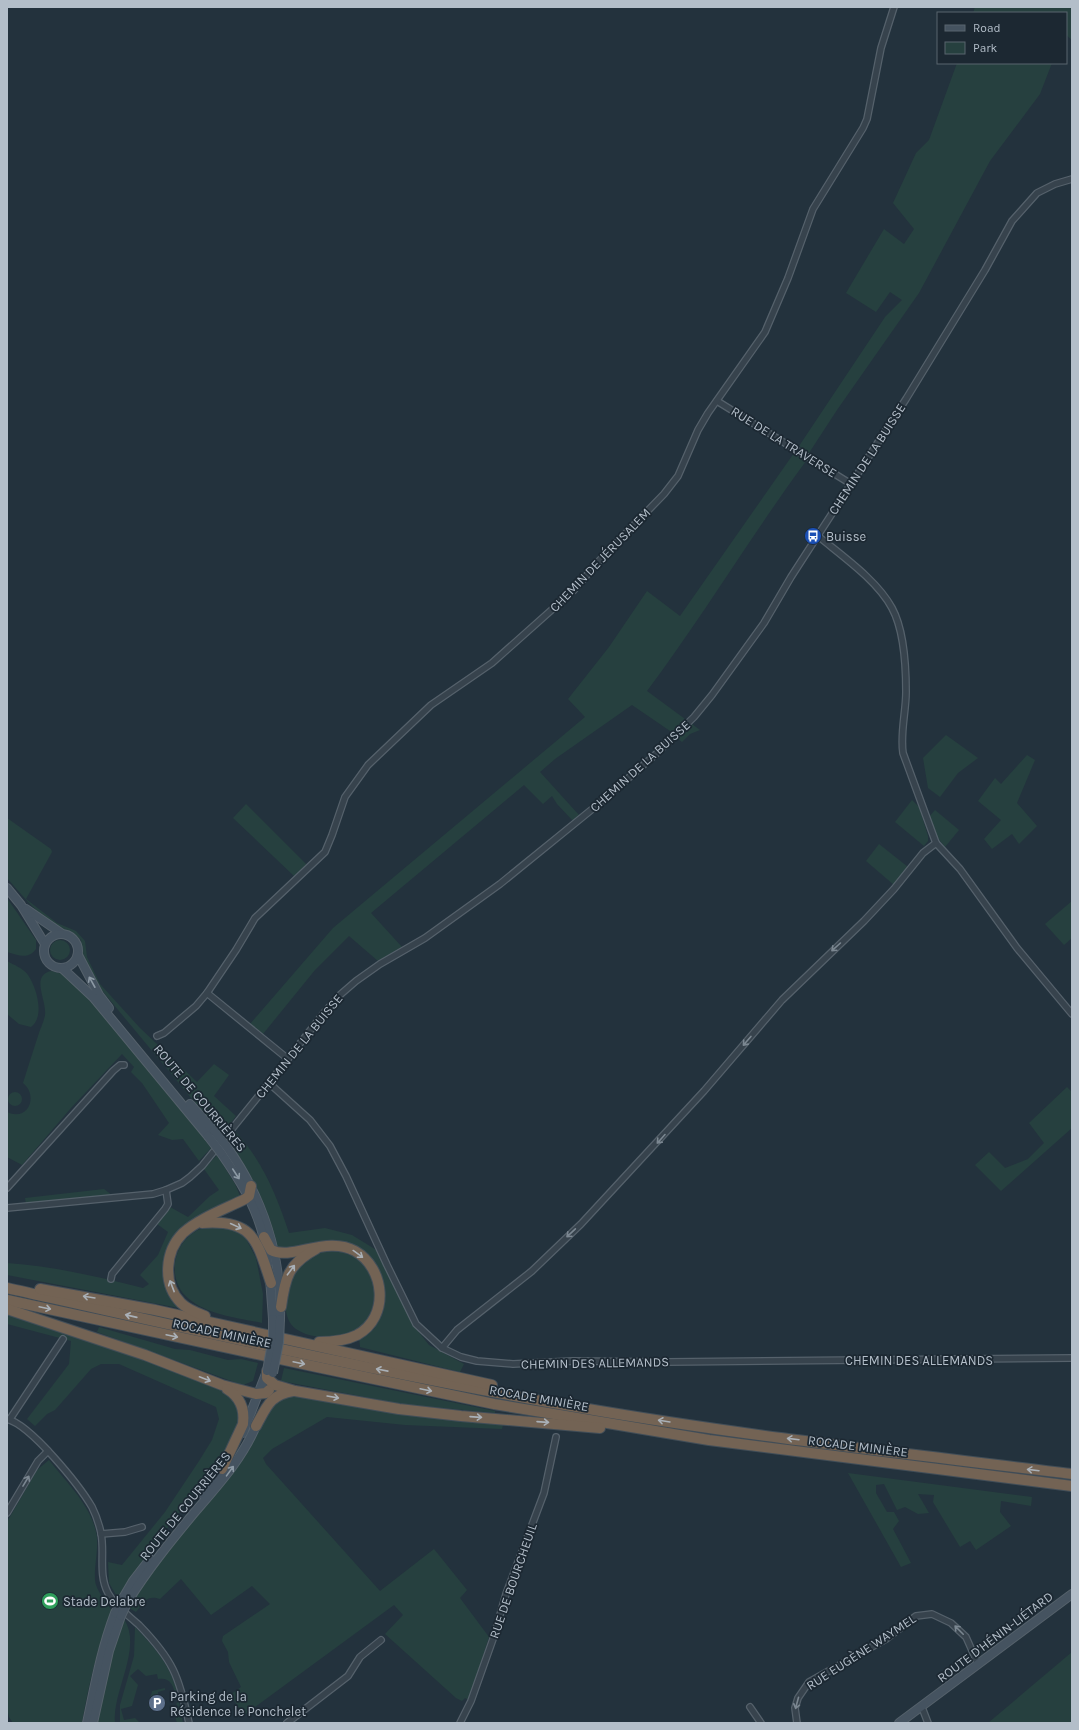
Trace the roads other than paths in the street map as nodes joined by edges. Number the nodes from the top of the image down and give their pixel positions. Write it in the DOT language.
graph roads {
  1 [pos="894,7"];
  2 [pos="1072,179"];
  3 [pos="717,401"];
  4 [pos="851,484"];
  5 [pos="818,536"];
  6 [pos="936,843"];
  7 [pos="7,888"];
  8 [pos="21,905"];
  9 [pos="61,933"];
  10 [pos="45,944"];
  11 [pos="78,955"];
  12 [pos="62,968"];
  13 [pos="207,993"];
  14 [pos="1072,1014"];
  15 [pos="157,1036"];
  16 [pos="288,1059"];
  17 [pos="124,1065"];
  18 [pos="269,1083"];
  19 [pos="211,1133"];
  20 [pos="224,1150"];
  21 [pos="251,1186"];
  22 [pos="7,1188"];
  23 [pos="166,1190"];
  24 [pos="249,1196"];
  25 [pos="7,1208"];
  26 [pos="198,1223"];
  27 [pos="264,1237"];
  28 [pos="321,1246"];
  29 [pos="274,1252"];
  30 [pos="111,1279"];
  31 [pos="271,1283"];
  32 [pos="7,1284"];
  33 [pos="7,1288"];
  34 [pos="7,1300"];
  35 [pos="281,1307"];
  36 [pos="7,1309"];
  37 [pos="277,1319"];
  38 [pos="223,1325"];
  39 [pos="63,1339"];
  40 [pos="295,1340"];
  41 [pos="442,1348"];
  42 [pos="1072,1358"];
  43 [pos="270,1379"];
  44 [pos="222,1385"];
  45 [pos="295,1391"];
  46 [pos="259,1394"];
  47 [pos="585,1409"];
  48 [pos="9,1419"];
  49 [pos="256,1426"];
  50 [pos="556,1437"];
  51 [pos="709,1440"];
  52 [pos="48,1451"];
  53 [pos="222,1469"];
  54 [pos="1072,1474"];
  55 [pos="1072,1486"];
  56 [pos="7,1513"];
  57 [pos="142,1527"];
  58 [pos="101,1534"];
  59 [pos="1072,1594"];
  60 [pos="126,1599"];
  61 [pos="118,1614"];
  62 [pos="381,1640"];
  63 [pos="978,1664"];
  64 [pos="750,1707"];
  65 [pos="920,1708"];
  66 [pos="87,1723"];
  67 [pos="93,1723"];
  68 [pos="188,1723"];
  69 [pos="287,1723"];
  70 [pos="460,1723"];
  71 [pos="761,1723"];
  72 [pos="797,1723"];
  73 [pos="899,1723"];
  74 [pos="928,1723"];
  1 -- 3 [label="street, CHEMIN DE JÉRUSALEM"];
  2 -- 4 [label="street, CHEMIN DE LA BUISSE"];
  3 -- 4 [label="street, RUE DE LA TRAVERSE"];
  3 -- 13 [label="street, CHEMIN DE JÉRUSALEM"];
  4 -- 5 [label="street, CHEMIN DE LA BUISSE"];
  5 -- 6 [label="street"];
  5 -- 16 [label="street, CHEMIN DE LA BUISSE"];
  6 -- 14 [label="street"];
  6 -- 41 [label="street, one-way"];
  7 -- 8 [label="main road"];
  8 -- 9 [label="main road"];
  8 -- 10 [label="main road"];
  9 -- 10 [label="main road"];
  9 -- 11 [label="main road"];
  10 -- 12 [label="main road"];
  11 -- 12 [label="main road"];
  19 -- 11 [label="main road, ROUTE DE COURRIÈRES, one-way"];
  12 -- 19 [label="main road, ROUTE DE COURRIÈRES"];
  13 -- 15 [label="street, CHEMIN DE JÉRUSALEM"];
  13 -- 16 [label="street"];
  16 -- 18 [label="street, CHEMIN DE LA BUISSE"];
  17 -- 22 [label="street"];
  18 -- 23 [label="street, CHEMIN DE LA BUISSE"];
  18 -- 41 [label="street, CHEMIN DES ALLEMANDS"];
  19 -- 20 [label="main road, ROUTE DE COURRIÈRES, bridge"];
  20 -- 21 [label="main road, ROUTE DE COURRIÈRES"];
  20 -- 24 [label="main road, ROUTE DE COURRIÈRES, one-way"];
  21 -- 24 [label="highway"];
  21 -- 29 [label="main road, ROUTE DE COURRIÈRES"];
  23 -- 25 [label="street, CHEMIN DE LA BUISSE"];
  23 -- 30 [label="street"];
  24 -- 26 [label="highway"];
  24 -- 27 [label="main road, ROUTE DE COURRIÈRES"];
  26 -- 31 [label="highway, one-way"];
  38 -- 26 [label="highway, one-way"];
  27 -- 29 [label="highway"];
  27 -- 31 [label="main road, ROUTE DE COURRIÈRES"];
  28 -- 29 [label="highway"];
  35 -- 28 [label="highway, one-way"];
  28 -- 40 [label="highway, one-way"];
  29 -- 35 [label="main road, ROUTE DE COURRIÈRES"];
  31 -- 37 [label="main road, ROUTE DE COURRIÈRES"];
  38 -- 32 [label="highway, one-way"];
  47 -- 33 [label="highway, ROCADE MINIÈRE, one-way"];
  34 -- 51 [label="highway, ROCADE MINIÈRE, one-way"];
  35 -- 37 [label="main road, ROUTE DE COURRIÈRES"];
  36 -- 44 [label="highway, one-way"];
  37 -- 43 [label="main road, ROUTE DE COURRIÈRES, bridge"];
  38 -- 40 [label="highway"];
  39 -- 48 [label="street"];
  40 -- 47 [label="highway"];
  41 -- 42 [label="street, CHEMIN DES ALLEMANDS"];
  43 -- 45 [label="highway"];
  43 -- 46 [label="main road, ROUTE DE COURRIÈRES"];
  43 -- 46 [label="highway"];
  43 -- 49 [label="main road, ROUTE DE COURRIÈRES"];
  44 -- 46 [label="highway"];
  44 -- 53 [label="highway"];
  45 -- 49 [label="highway"];
  45 -- 51 [label="highway, one-way"];
  46 -- 53 [label="main road, ROUTE DE COURRIÈRES"];
  54 -- 47 [label="highway, ROCADE MINIÈRE, one-way"];
  48 -- 52 [label="street"];
  60 -- 49 [label="main road, ROUTE DE COURRIÈRES, one-way"];
  50 -- 70 [label="street, RUE DE BOURCHEUIL"];
  51 -- 55 [label="highway, ROCADE MINIÈRE"];
  56 -- 52 [label="street, one-way"];
  52 -- 58 [label="street"];
  53 -- 60 [label="main road, ROUTE DE COURRIÈRES"];
  57 -- 58 [label="street"];
  58 -- 68 [label="street"];
  59 -- 63 [label="main road, ROUTE D'HÉNIN-LIÉTARD"];
  60 -- 61 [label="main road, ROUTE DE COURRIÈRES, bridge"];
  61 -- 66 [label="main road, ROUTE DE COURRIÈRES"];
  61 -- 67 [label="main road, ROUTE DE COURRIÈRES"];
  62 -- 69 [label="street"];
  63 -- 65 [label="main road, ROUTE D'HÉNIN-LIÉTARD"];
  63 -- 72 [label="street, RUE EUGÈNE WAYMEL, one-way"];
  64 -- 71 [label="street"];
  65 -- 73 [label="main road, ROUTE D'HÉNIN-LIÉTARD"];
  65 -- 74 [label="street"];
}
